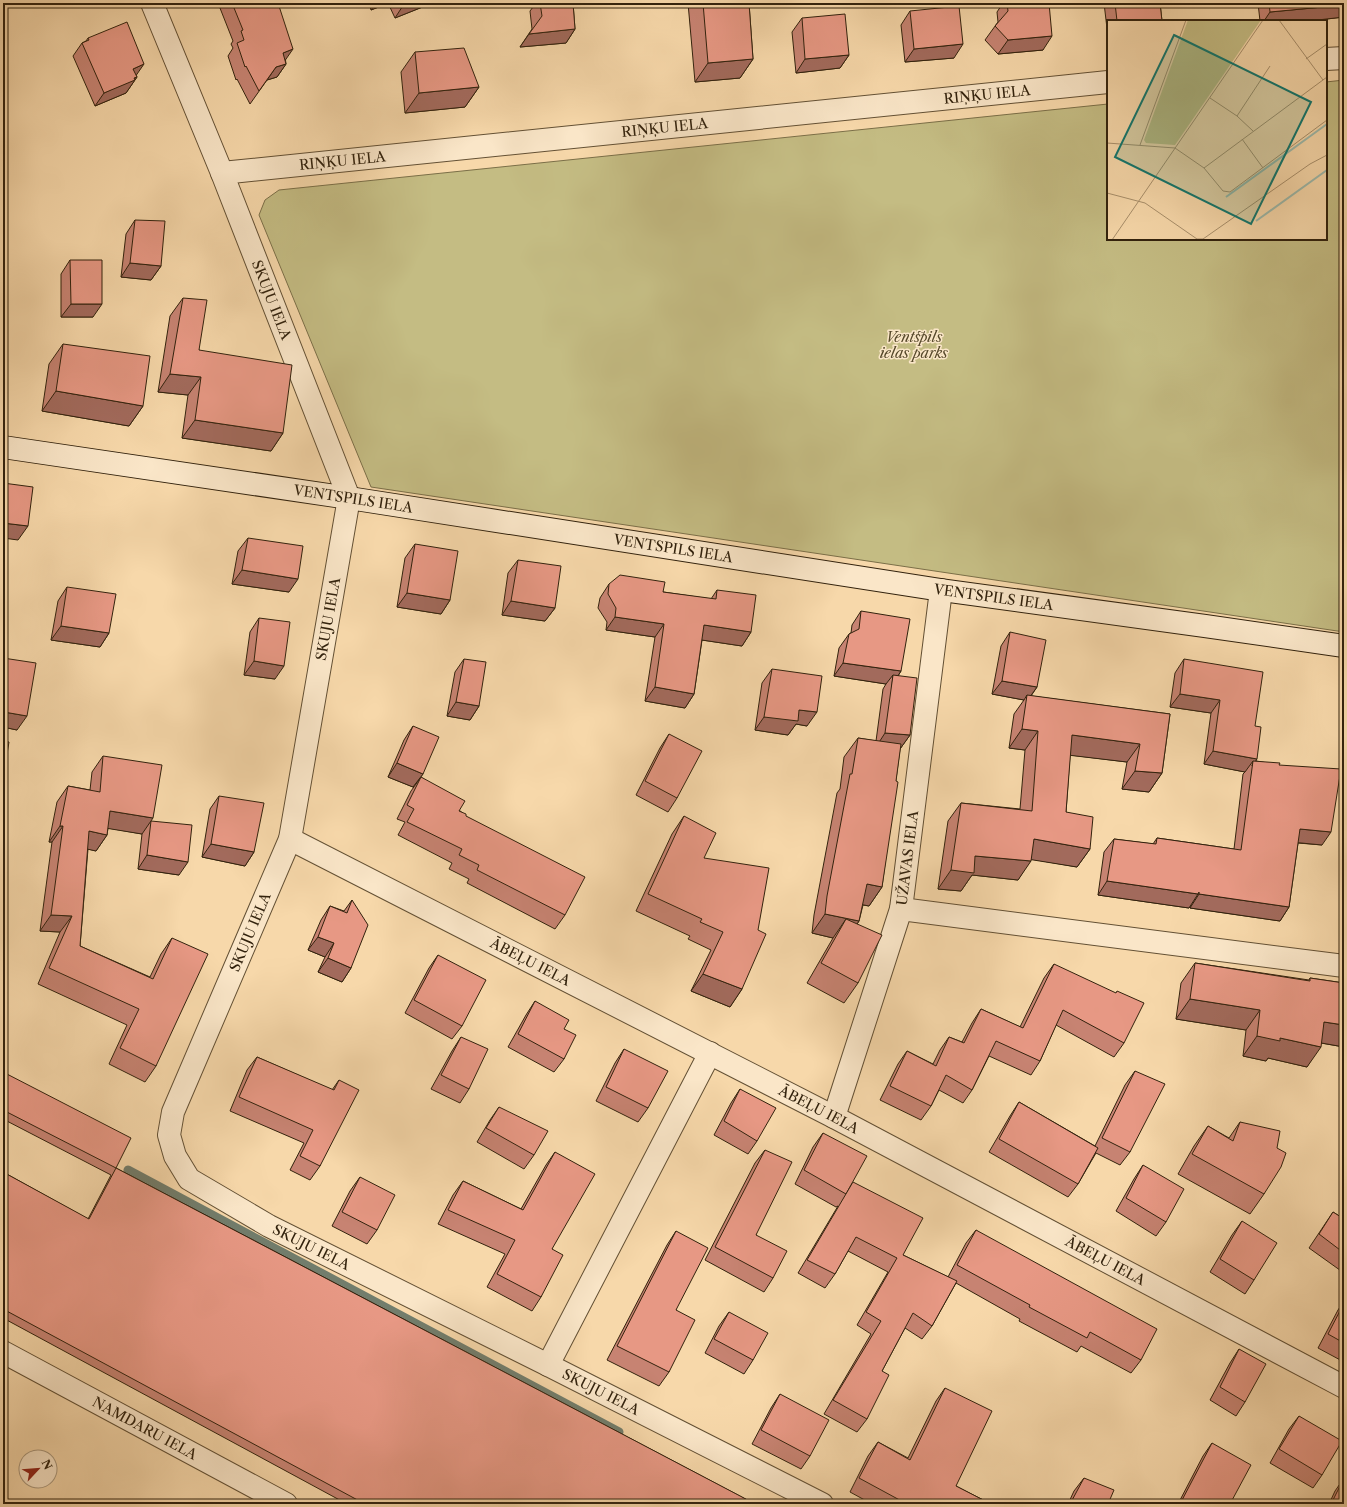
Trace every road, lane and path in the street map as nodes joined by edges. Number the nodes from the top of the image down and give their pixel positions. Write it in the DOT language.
graph roads {
  1 [pos="152,3"];
  2 [pos="1344,58"];
  3 [pos="1327,60"];
  4 [pos="1107,82"];
  5 [pos="222,173"];
  6 [pos="3,447"];
  7 [pos="349,498"];
  8 [pos="941,590"];
  9 [pos="1344,646"];
  10 [pos="290,839"];
  11 [pos="901,909"];
  12 [pos="1344,966"];
  13 [pos="710,1053"];
  14 [pos="834,1117"];
  15 [pos="3,1352"];
  16 [pos="548,1365"];
  17 [pos="1344,1387"];
  18 [pos="286,1504"];
  19 [pos="822,1504"];
  1 -- 5 [label="street, SKUJU IELA"];
  2 -- 3 [label="street"];
  4 -- 5 [label="street, RIŅĶU IELA"];
  5 -- 7 [label="street, SKUJU IELA"];
  6 -- 7 [label="street, VENTSPILS IELA"];
  7 -- 8 [label="street, VENTSPILS IELA"];
  7 -- 10 [label="street, SKUJU IELA"];
  8 -- 9 [label="street, VENTSPILS IELA"];
  8 -- 11 [label="street, UŽAVAS IELA"];
  10 -- 13 [label="street, ĀBEĻU IELA"];
  10 -- 16 [label="street, SKUJU IELA"];
  11 -- 12 [label="street"];
  11 -- 14 [label="street, UŽAVAS IELA"];
  13 -- 14 [label="street, ĀBEĻU IELA"];
  13 -- 16 [label="street"];
  14 -- 17 [label="street, ĀBEĻU IELA"];
  15 -- 18 [label="street, NAMDARU IELA"];
  16 -- 19 [label="street, SKUJU IELA"];
}
